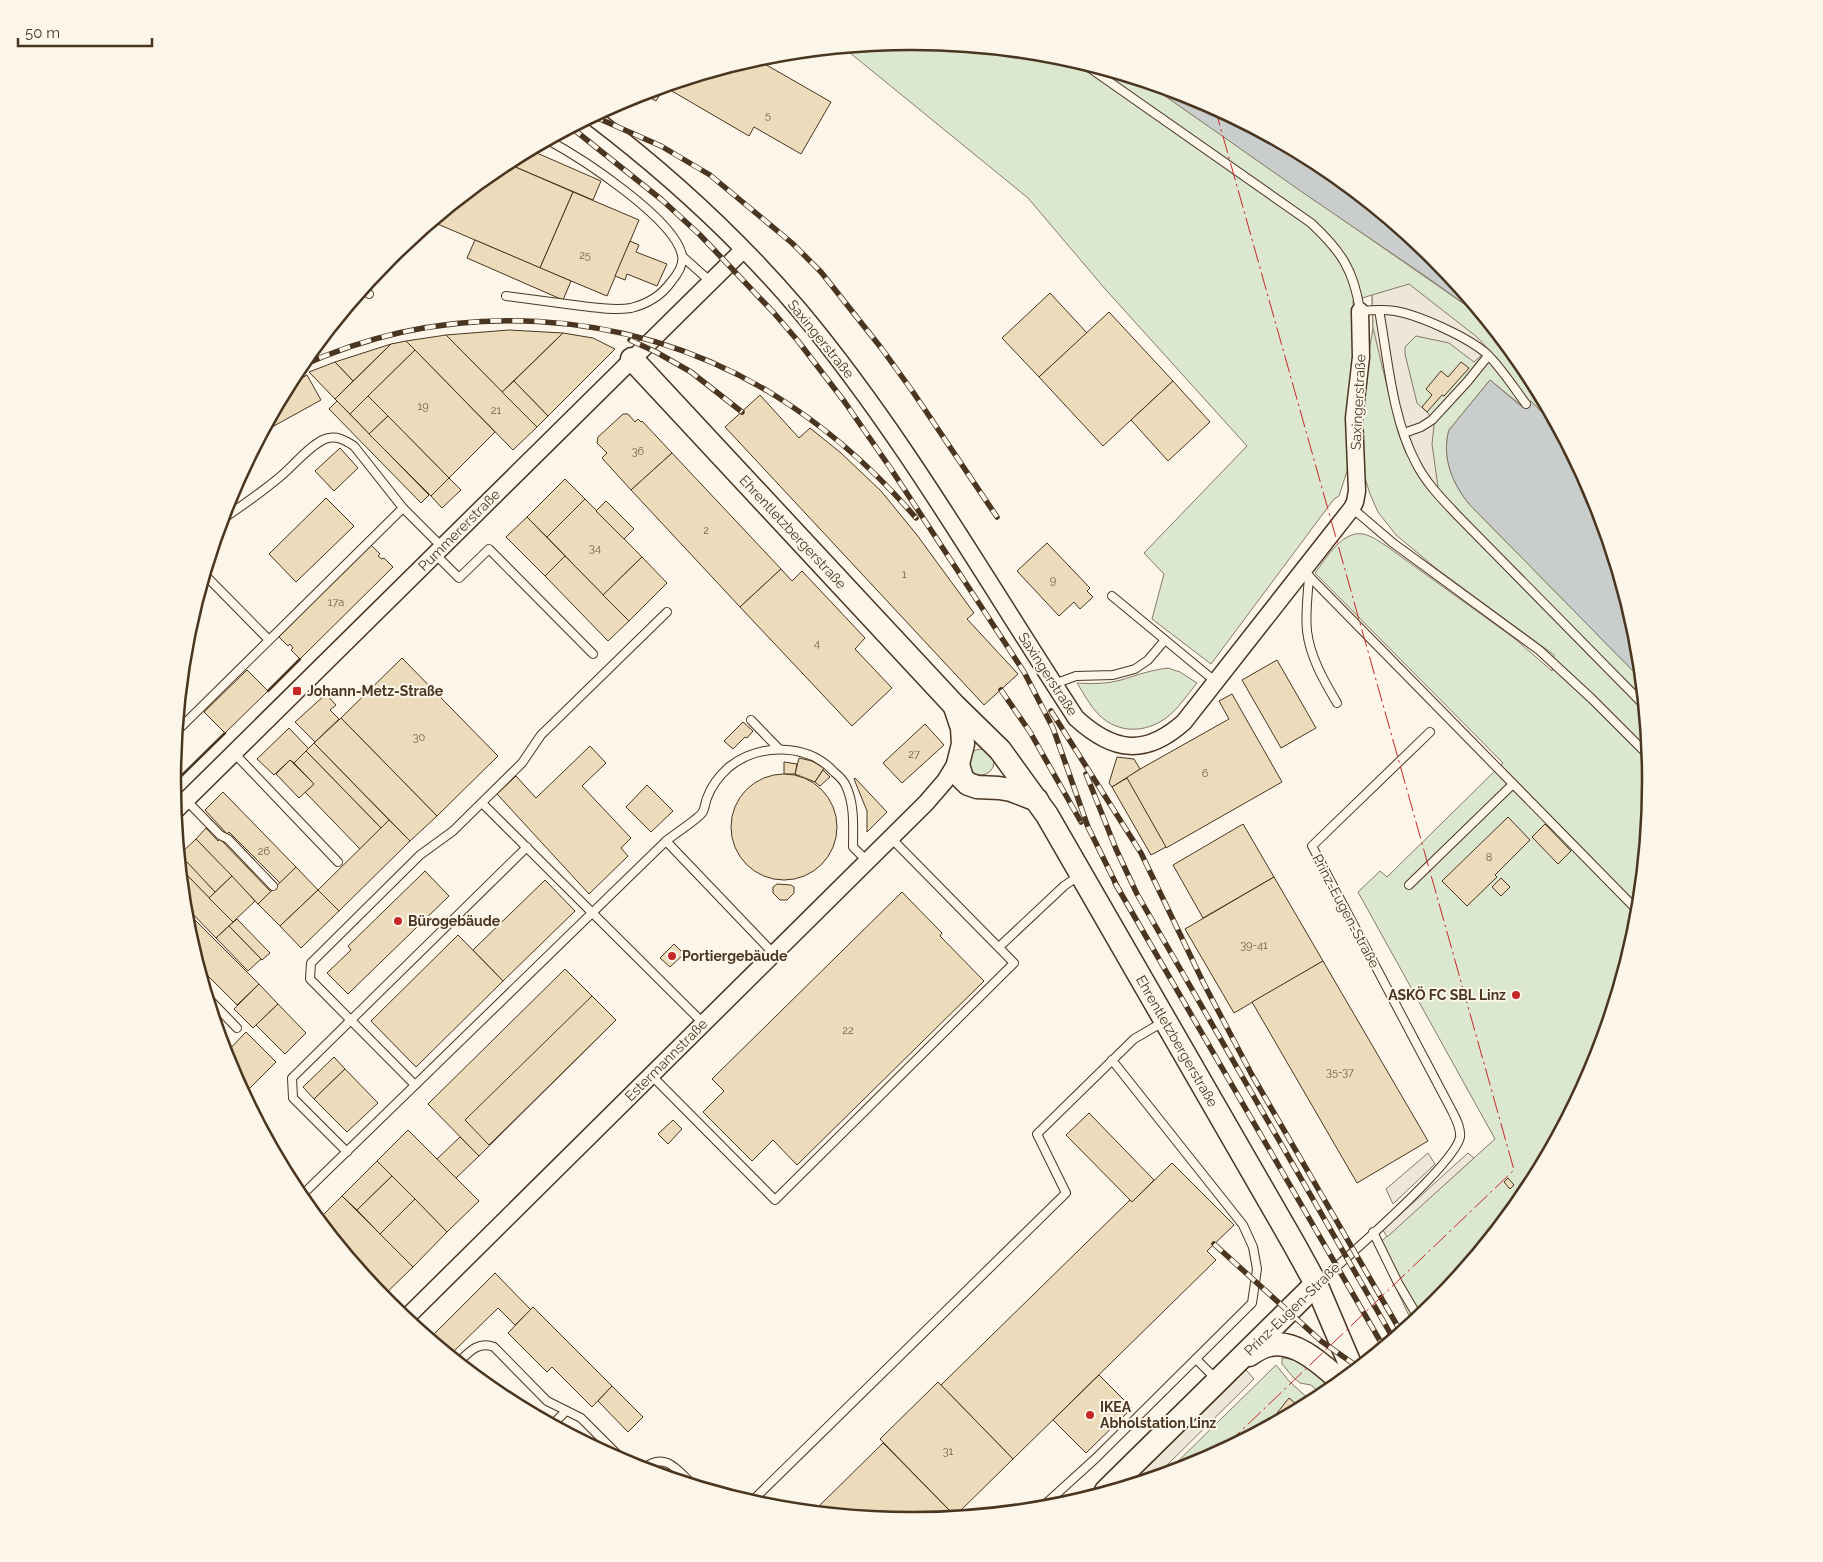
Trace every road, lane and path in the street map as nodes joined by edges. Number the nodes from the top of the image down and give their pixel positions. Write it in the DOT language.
graph roads {
  1 [pos="1099,75"];
  2 [pos="597,121"];
  3 [pos="554,143"];
  4 [pos="743,250"];
  5 [pos="683,257"];
  6 [pos="711,282"];
  7 [pos="506,296"];
  8 [pos="1379,310"];
  9 [pos="1360,311"];
  10 [pos="1488,356"];
  11 [pos="632,359"];
  12 [pos="1526,404"];
  13 [pos="1404,434"];
  14 [pos="403,508"];
  15 [pos="1352,508"];
  16 [pos="232,512"];
  17 [pos="438,551"];
  18 [pos="1306,573"];
  19 [pos="209,579"];
  20 [pos="1112,596"];
  21 [pos="667,612"];
  22 [pos="269,640"];
  23 [pos="1165,640"];
  24 [pos="593,654"];
  25 [pos="1216,682"];
  26 [pos="1054,684"];
  27 [pos="1637,697"];
  28 [pos="1337,703"];
  29 [pos="954,705"];
  30 [pos="751,720"];
  31 [pos="183,725"];
  32 [pos="1430,732"];
  33 [pos="997,747"];
  34 [pos="1641,748"];
  35 [pos="779,749"];
  36 [pos="234,753"];
  37 [pos="959,756"];
  38 [pos="1512,784"];
  39 [pos="981,787"];
  40 [pos="1037,800"];
  41 [pos="482,803"];
  42 [pos="926,803"];
  43 [pos="181,804"];
  44 [pos="182,806"];
  45 [pos="890,838"];
  46 [pos="666,841"];
  47 [pos="527,847"];
  48 [pos="867,861"];
  49 [pos="338,862"];
  50 [pos="1082,874"];
  51 [pos="1409,885"];
  52 [pos="273,886"];
  53 [pos="1631,904"];
  54 [pos="592,912"];
  55 [pos="999,947"];
  56 [pos="773,953"];
  57 [pos="216,1006"];
  58 [pos="351,1021"];
  59 [pos="1165,1021"];
  60 [pos="703,1023"];
  61 [pos="237,1028"];
  62 [pos="1112,1060"];
  63 [pos="651,1075"];
  64 [pos="415,1086"];
  65 [pos="347,1152"];
  66 [pos="307,1191"];
  67 [pos="1373,1232"];
  68 [pos="1316,1284"];
  69 [pos="1414,1311"];
  70 [pos="411,1313"];
  71 [pos="463,1358"];
  72 [pos="1196,1359"];
  73 [pos="1239,1360"];
  74 [pos="1351,1366"];
  75 [pos="1335,1377"];
  76 [pos="1218,1381"];
  77 [pos="566,1411"];
  78 [pos="557,1420"];
  79 [pos="609,1446"];
  80 [pos="651,1463"];
  81 [pos="682,1475"];
  82 [pos="1114,1483"];
  83 [pos="758,1495"];
  84 [pos="1052,1498"];
  1 -- 9 [label="lane"];
  2 -- 4 [label="street, Saxingerstraße"];
  3 -- 5 [label="lane"];
  4 -- 6 [label="street, Pummererstraße"];
  4 -- 26 [label="street, Saxingerstraße"];
  5 -- 6 [label="lane"];
  5 -- 7 [label="lane"];
  6 -- 11 [label="street, Pummererstraße"];
  8 -- 9 [label="lane"];
  8 -- 10 [label="lane"];
  8 -- 13 [label="lane"];
  9 -- 15 [label="street, Saxingerstraße"];
  10 -- 12 [label="lane"];
  10 -- 13 [label="lane"];
  11 -- 17 [label="street, Pummererstraße"];
  11 -- 29 [label="street, Ehrentletzbergerstraße"];
  13 -- 27 [label="lane"];
  14 -- 16 [label="lane"];
  14 -- 17 [label="lane"];
  14 -- 22 [label="lane"];
  15 -- 18 [label="street, Saxingerstraße"];
  15 -- 34 [label="lane"];
  17 -- 24 [label="lane"];
  17 -- 36 [label="street, Pummererstraße"];
  18 -- 25 [label="street, Saxingerstraße"];
  18 -- 28 [label="lane"];
  18 -- 38 [label="lane"];
  19 -- 22 [label="lane"];
  20 -- 23 [label="lane"];
  21 -- 41 [label="lane"];
  22 -- 31 [label="lane"];
  23 -- 25 [label="lane"];
  23 -- 26 [label="lane"];
  25 -- 26 [label="street, Saxingerstraße"];
  29 -- 33 [label="street, Ehrentletzbergerstraße"];
  29 -- 37 [label="street, Ehrentletzbergerstraße"];
  30 -- 35 [label="lane"];
  32 -- 67 [label="lane, Prinz-Eugen-Straße"];
  33 -- 37 [label="street"];
  33 -- 39 [label="street"];
  33 -- 40 [label="street, Ehrentletzbergerstraße"];
  35 -- 46 [label="lane"];
  35 -- 48 [label="lane"];
  36 -- 43 [label="street, Pummererstraße"];
  36 -- 49 [label="lane"];
  37 -- 39 [label="street, Ehrentletzbergerstraße"];
  37 -- 42 [label="street, Estermannstraße"];
  38 -- 51 [label="lane"];
  38 -- 53 [label="lane"];
  39 -- 40 [label="street"];
  39 -- 42 [label="street, Estermannstraße"];
  40 -- 50 [label="street, Ehrentletzbergerstraße"];
  41 -- 47 [label="lane"];
  41 -- 58 [label="lane"];
  42 -- 45 [label="street, Estermannstraße"];
  44 -- 52 [label="lane"];
  45 -- 48 [label="street, Estermannstraße"];
  45 -- 55 [label="lane"];
  46 -- 54 [label="lane"];
  46 -- 56 [label="lane"];
  47 -- 54 [label="lane"];
  47 -- 58 [label="lane"];
  48 -- 56 [label="street, Estermannstraße"];
  50 -- 55 [label="lane"];
  50 -- 59 [label="street, Ehrentletzbergerstraße"];
  54 -- 60 [label="lane"];
  54 -- 64 [label="lane"];
  55 -- 63 [label="lane"];
  56 -- 60 [label="street, Estermannstraße"];
  57 -- 61 [label="lane"];
  58 -- 64 [label="lane"];
  58 -- 65 [label="lane"];
  59 -- 62 [label="lane"];
  59 -- 68 [label="street, Ehrentletzbergerstraße"];
  60 -- 63 [label="street, Estermannstraße"];
  62 -- 72 [label="lane"];
  62 -- 83 [label="lane"];
  63 -- 70 [label="street, Estermannstraße"];
  64 -- 65 [label="lane"];
  65 -- 66 [label="lane"];
  67 -- 68 [label="lane, Prinz-Eugen-Straße"];
  67 -- 69 [label="lane"];
  68 -- 73 [label="street, Prinz-Eugen-Straße"];
  68 -- 74 [label="street, Ehrentletzbergerstraße"];
  71 -- 77 [label="lane"];
  72 -- 76 [label="lane"];
  72 -- 84 [label="lane"];
  73 -- 75 [label="street, Prinz-Eugen-Straße"];
  73 -- 76 [label="street, Prinz-Eugen-Straße"];
  76 -- 82 [label="street, Prinz-Eugen-Straße"];
  77 -- 78 [label="lane"];
  77 -- 79 [label="lane"];
  80 -- 81 [label="lane"];
}
